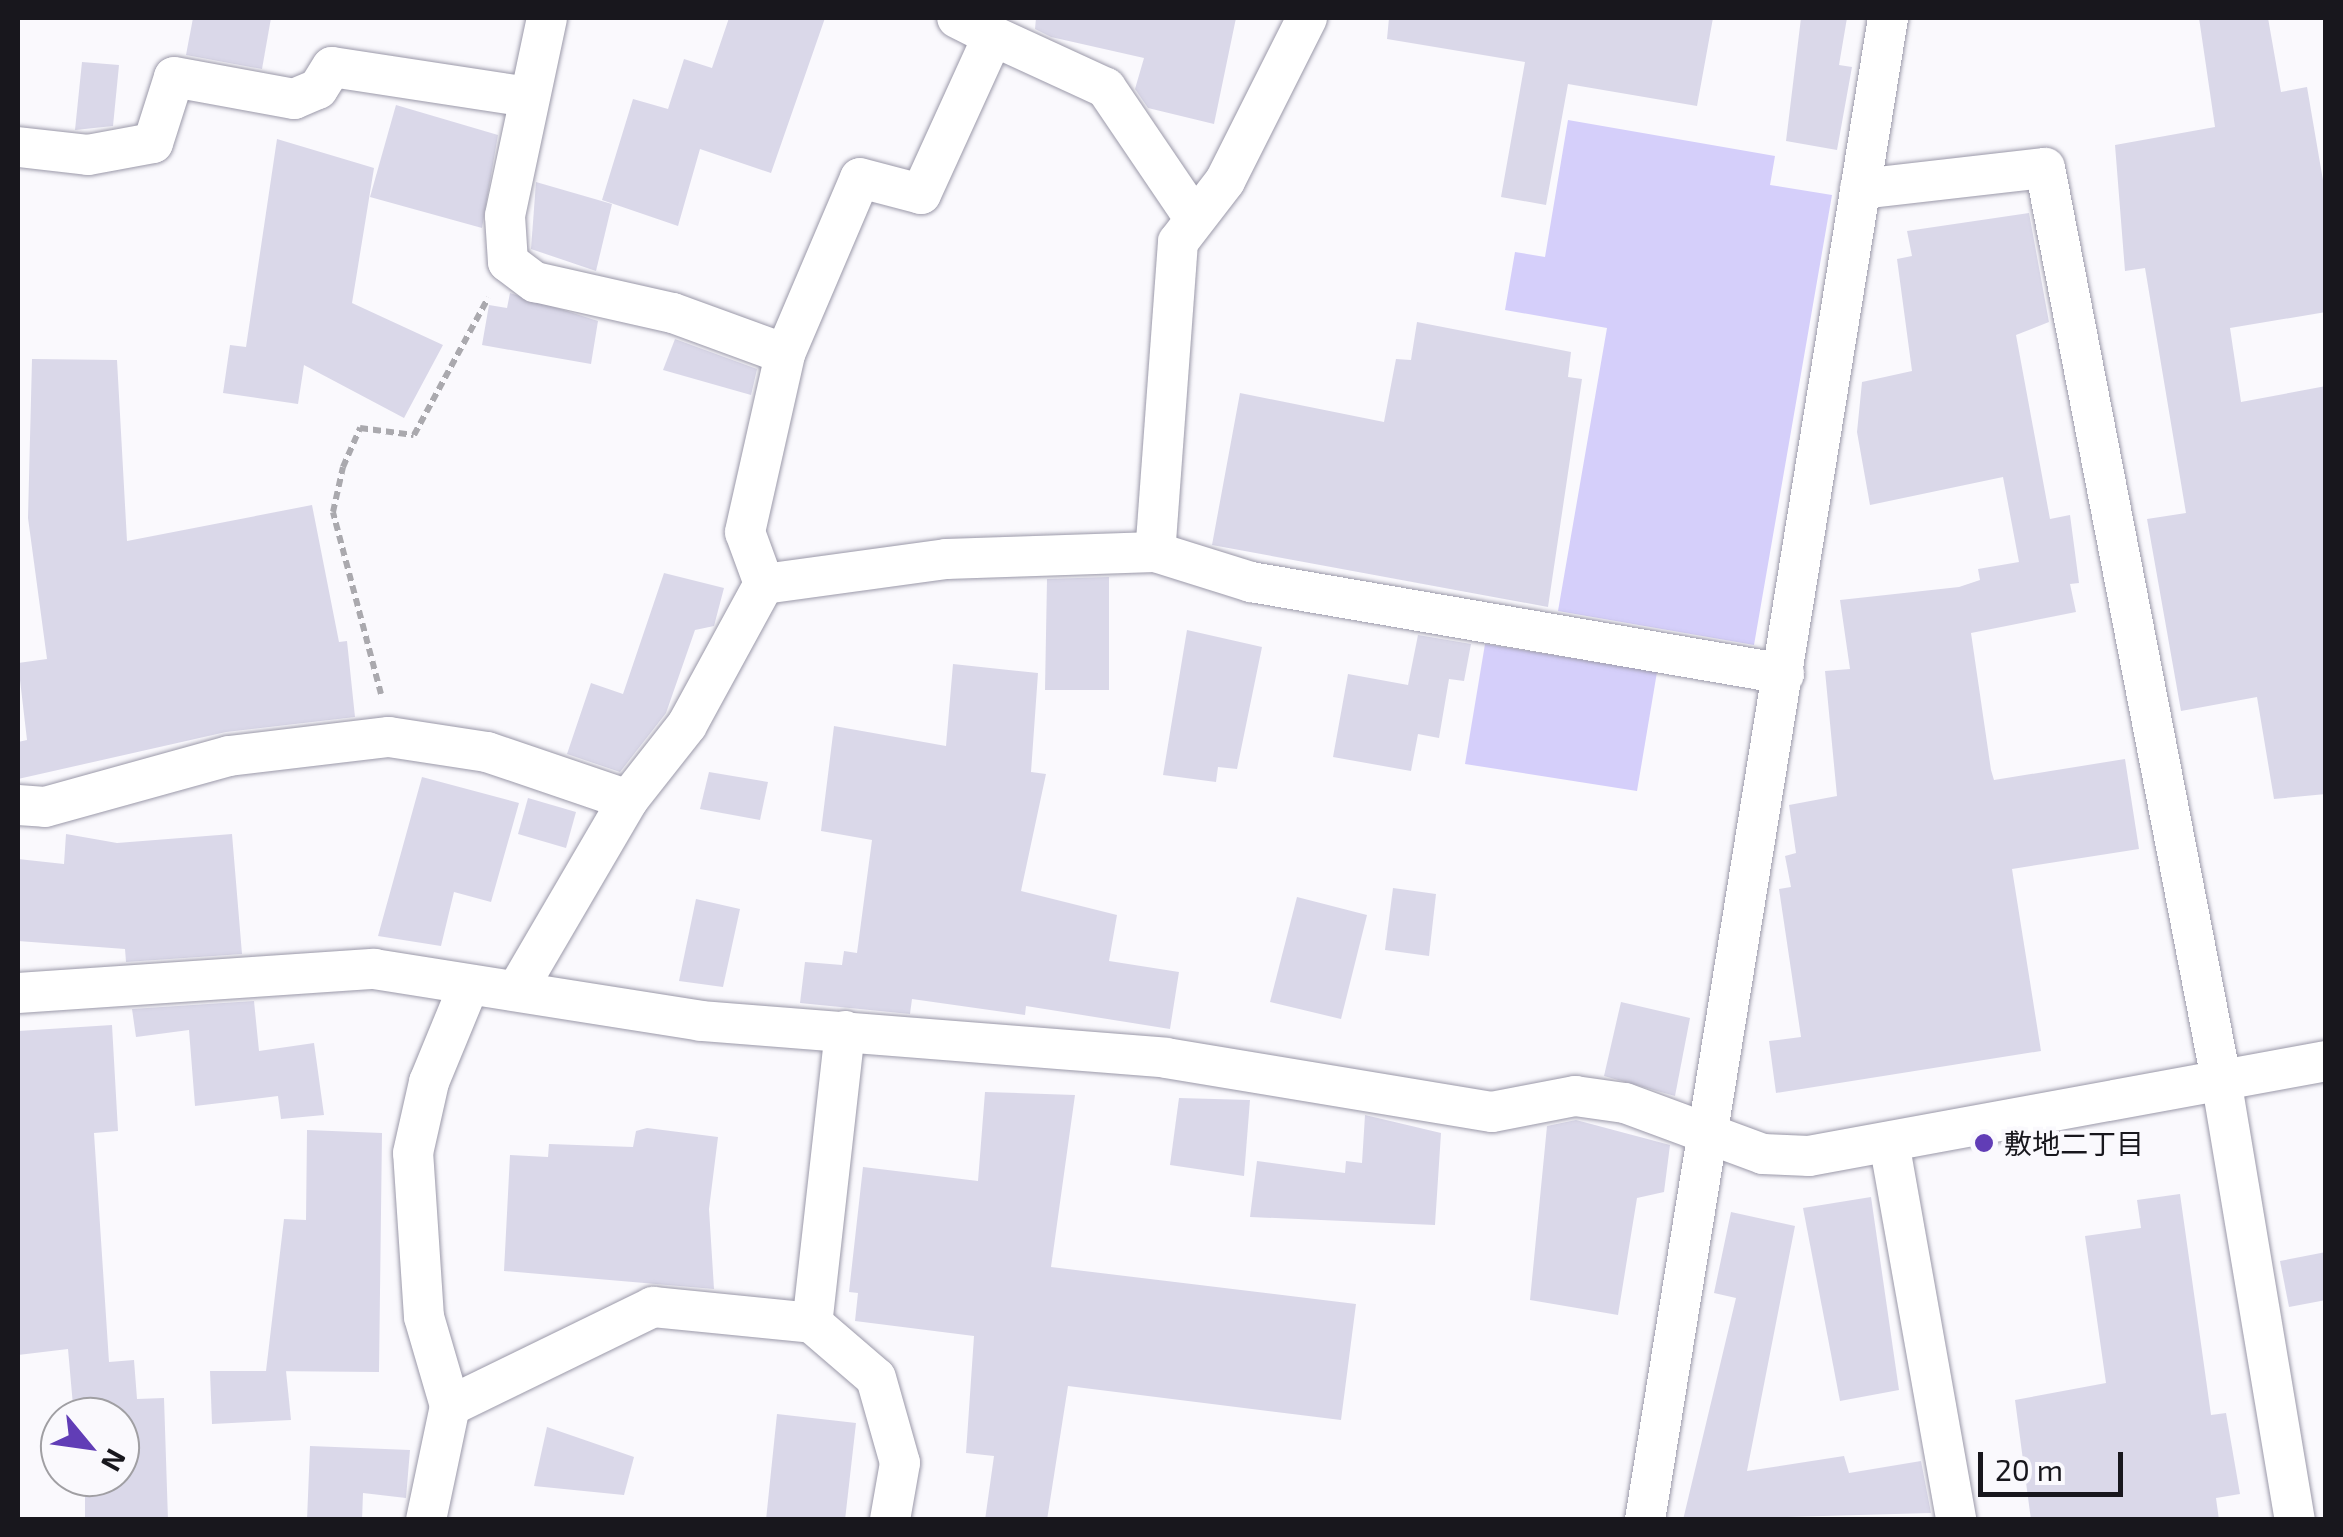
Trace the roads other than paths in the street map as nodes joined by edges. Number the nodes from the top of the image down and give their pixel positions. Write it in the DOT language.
graph roads {
  1 [pos="547,18"];
  2 [pos="957,18"];
  3 [pos="1307,18"];
  4 [pos="1888,18"];
  5 [pos="993,36"];
  6 [pos="528,98"];
  7 [pos="18,147"];
  8 [pos="1860,188"];
  9 [pos="1192,215"];
  10 [pos="785,354"];
  11 [pos="1155,552"];
  12 [pos="764,584"];
  13 [pos="1784,674"];
  14 [pos="628,800"];
  15 [pos="18,805"];
  16 [pos="469,985"];
  17 [pos="517,990"];
  18 [pos="18,993"];
  19 [pos="845,1031"];
  20 [pos="2326,1061"];
  21 [pos="2221,1080"];
  22 [pos="1707,1134"];
  23 [pos="1889,1142"];
  24 [pos="812,1323"];
  25 [pos="450,1406"];
  26 [pos="426,1520"];
  27 [pos="890,1520"];
  28 [pos="1644,1520"];
  29 [pos="1956,1520"];
  30 [pos="2295,1520"];
  1 -- 6 [label="street"];
  2 -- 5 [label="street"];
  3 -- 9 [label="street"];
  4 -- 8 [label="street"];
  5 -- 9 [label="street"];
  5 -- 10 [label="street"];
  6 -- 7 [label="street"];
  6 -- 10 [label="street"];
  8 -- 13 [label="street"];
  8 -- 21 [label="street"];
  9 -- 11 [label="street"];
  10 -- 12 [label="street"];
  11 -- 12 [label="street"];
  11 -- 13 [label="street"];
  12 -- 14 [label="street"];
  13 -- 22 [label="street"];
  14 -- 15 [label="street"];
  14 -- 17 [label="street"];
  16 -- 17 [label="street"];
  16 -- 18 [label="street"];
  16 -- 25 [label="street"];
  17 -- 19 [label="street"];
  19 -- 22 [label="street"];
  19 -- 24 [label="street"];
  20 -- 21 [label="street"];
  21 -- 23 [label="street"];
  21 -- 30 [label="street"];
  22 -- 23 [label="street"];
  22 -- 28 [label="street"];
  23 -- 29 [label="street"];
  24 -- 25 [label="street"];
  24 -- 27 [label="street"];
  25 -- 26 [label="street"];
}
